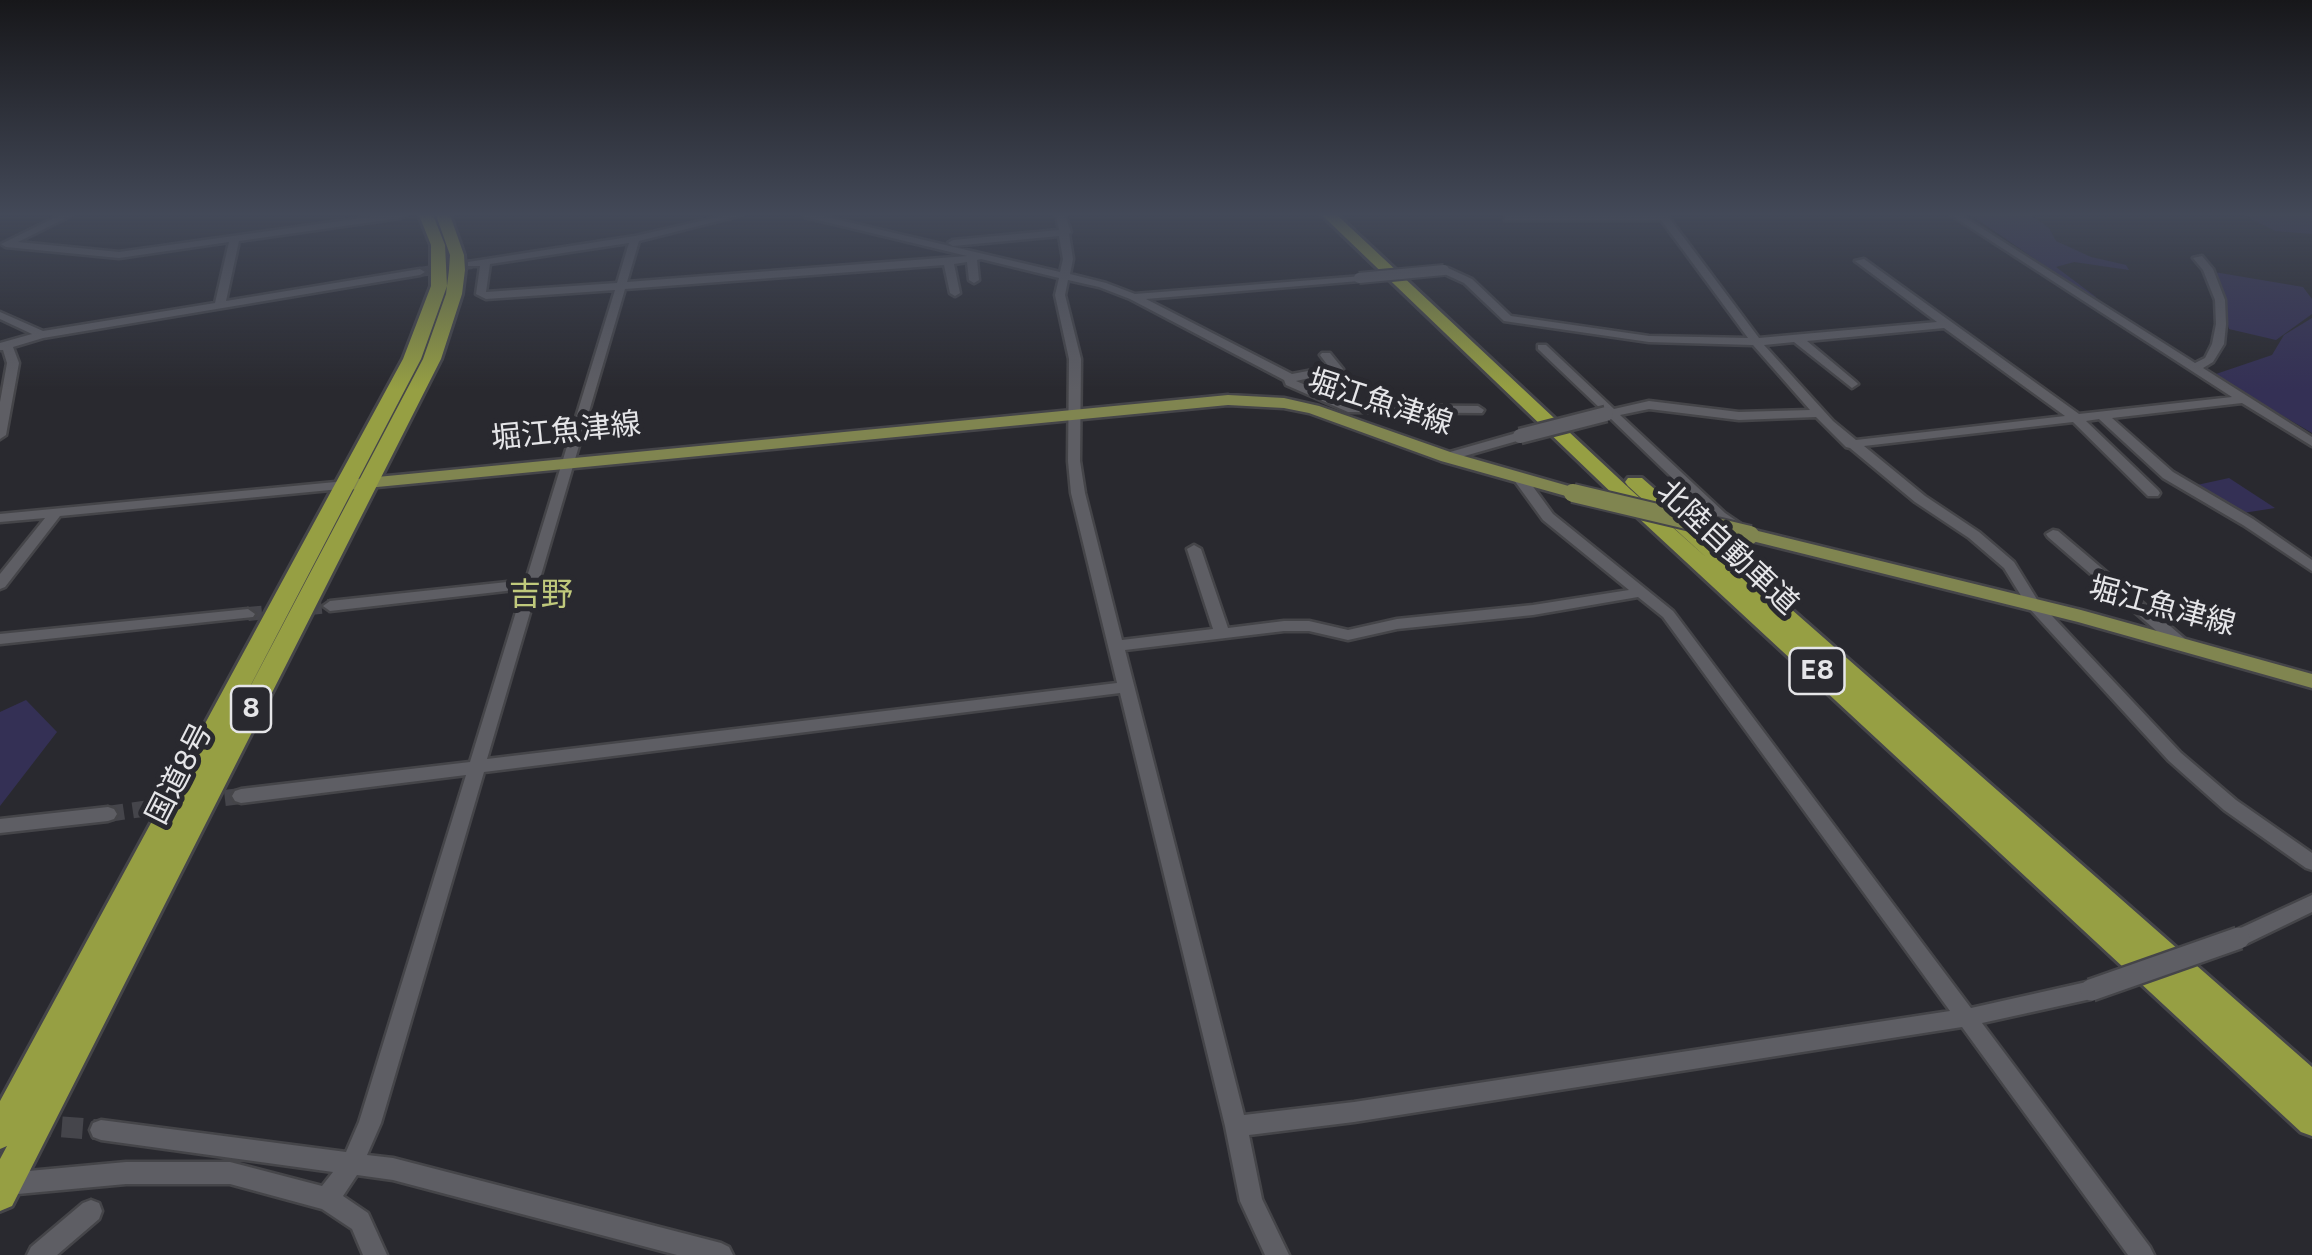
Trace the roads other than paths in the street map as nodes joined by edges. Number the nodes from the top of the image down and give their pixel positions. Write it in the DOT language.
graph roads {
  1 [pos="227,274"];
  2 [pos="410,274"];
  3 [pos="440,274"];
  4 [pos="456,274"];
  5 [pos="484,274"];
  6 [pos="625,274"];
  7 [pos="791,274"];
  8 [pos="951,274"];
  9 [pos="973,274"];
  10 [pos="1059,274"];
  11 [pos="1392,274"];
  12 [pos="1406,274"];
  13 [pos="1411,274"];
  14 [pos="1451,274"];
  15 [pos="1705,274"];
  16 [pos="1877,274"];
  17 [pos="2047,274"];
  18 [pos="2210,274"];
  19 [pos="1065,275"];
  20 [pos="974,280"];
  21 [pos="622,286"];
  22 [pos="954,293"];
  23 [pos="1134,297"];
  24 [pos="220,304"];
  25 [pos="0,315"];
  26 [pos="1946,324"];
  27 [pos="42,335"];
  28 [pos="1798,339"];
  29 [pos="1756,342"];
  30 [pos="4,346"];
  31 [pos="1542,347"];
  32 [pos="1326,355"];
  33 [pos="2193,368"];
  34 [pos="1290,380"];
  35 [pos="1852,384"];
  36 [pos="5,385"];
  37 [pos="2242,399"];
  38 [pos="1284,403"];
  39 [pos="1478,410"];
  40 [pos="1075,412"];
  41 [pos="1607,413"];
  42 [pos="1818,413"];
  43 [pos="2102,415"];
  44 [pos="2076,418"];
  45 [pos="0,435"];
  46 [pos="2312,442"];
  47 [pos="1850,444"];
  48 [pos="1448,457"];
  49 [pos="566,462"];
  50 [pos="1521,480"];
  51 [pos="358,483"];
  52 [pos="2154,493"];
  53 [pos="57,511"];
  54 [pos="0,518"];
  55 [pos="2053,534"];
  56 [pos="1750,535"];
  57 [pos="1194,549"];
  58 [pos="2312,567"];
  59 [pos="0,584"];
  60 [pos="529,584"];
  61 [pos="1642,592"];
  62 [pos="2033,604"];
  63 [pos="330,606"];
  64 [pos="248,614"];
  65 [pos="1222,634"];
  66 [pos="0,639"];
  67 [pos="2179,642"];
  68 [pos="1115,646"];
  69 [pos="2312,681"];
  70 [pos="1126,687"];
  71 [pos="474,768"];
  72 [pos="241,796"];
  73 [pos="108,814"];
  74 [pos="0,826"];
  75 [pos="2312,863"];
  76 [pos="2312,902"];
  77 [pos="1969,1017"];
  78 [pos="2312,1087"];
  79 [pos="2312,1121"];
  80 [pos="1236,1126"];
  81 [pos="101,1130"];
  82 [pos="0,1133"];
  83 [pos="352,1163"];
  84 [pos="2,1189"];
  85 [pos="327,1199"];
  86 [pos="91,1211"];
  87 [pos="40,1255"];
  88 [pos="375,1255"];
  89 [pos="720,1255"];
  90 [pos="1278,1255"];
  91 [pos="2142,1255"];
  1 -- 24 [label="street"];
  2 -- 24 [label="street"];
  3 -- 51 [label="highway, 国道8号 / 8"];
  4 -- 51 [label="highway, 国道8号 / 8"];
  5 -- 21 [label="street"];
  6 -- 21 [label="street"];
  7 -- 21 [label="street"];
  8 -- 22 [label="street"];
  9 -- 20 [label="street"];
  10 -- 19 [label="street"];
  11 -- 79 [label="highway, 北陸自動車道 / E8"];
  12 -- 23 [label="street, bridge"];
  13 -- 78 [label="highway, 北陸自動車道 / E8"];
  14 -- 29 [label="street, bridge"];
  15 -- 29 [label="street"];
  16 -- 26 [label="street"];
  17 -- 33 [label="street"];
  18 -- 33 [label="street"];
  19 -- 23 [label="street"];
  19 -- 40 [label="street"];
  21 -- 49 [label="street"];
  23 -- 34 [label="street"];
  24 -- 27 [label="street"];
  25 -- 27 [label="street"];
  26 -- 28 [label="street"];
  26 -- 44 [label="street"];
  27 -- 30 [label="street"];
  28 -- 29 [label="street"];
  28 -- 35 [label="street"];
  29 -- 42 [label="street"];
  30 -- 36 [label="street"];
  31 -- 41 [label="street"];
  32 -- 34 [label="street"];
  33 -- 37 [label="street"];
  34 -- 38 [label="street"];
  34 -- 39 [label="street"];
  36 -- 45 [label="street"];
  37 -- 43 [label="street"];
  37 -- 46 [label="street"];
  38 -- 40 [label="main road, 堀江魚津線"];
  38 -- 48 [label="main road, 堀江魚津線"];
  40 -- 49 [label="main road, 堀江魚津線"];
  40 -- 68 [label="street"];
  41 -- 42 [label="street"];
  41 -- 48 [label="street, bridge"];
  41 -- 56 [label="street"];
  42 -- 47 [label="street"];
  43 -- 44 [label="street"];
  43 -- 58 [label="street"];
  44 -- 47 [label="street"];
  44 -- 52 [label="street"];
  47 -- 62 [label="street"];
  48 -- 50 [label="main road, 堀江魚津線"];
  49 -- 51 [label="main road, 堀江魚津線"];
  49 -- 60 [label="street"];
  50 -- 56 [label="main road, 堀江魚津線, bridge"];
  50 -- 61 [label="street"];
  51 -- 53 [label="street"];
  51 -- 82 [label="highway, 国道8号 / 8"];
  51 -- 84 [label="highway, 国道8号 / 8"];
  53 -- 54 [label="street"];
  53 -- 59 [label="street"];
  55 -- 67 [label="street"];
  56 -- 62 [label="main road, 堀江魚津線"];
  57 -- 65 [label="street"];
  60 -- 63 [label="street"];
  60 -- 71 [label="street"];
  61 -- 65 [label="street"];
  61 -- 77 [label="street"];
  62 -- 67 [label="main road, 堀江魚津線"];
  62 -- 75 [label="street"];
  64 -- 66 [label="street"];
  65 -- 68 [label="street"];
  67 -- 69 [label="main road, 堀江魚津線"];
  68 -- 70 [label="street"];
  70 -- 71 [label="street"];
  70 -- 80 [label="street"];
  71 -- 72 [label="street"];
  71 -- 83 [label="street"];
  73 -- 74 [label="street"];
  76 -- 77 [label="street, bridge"];
  77 -- 80 [label="street"];
  77 -- 91 [label="street"];
  80 -- 90 [label="street"];
  81 -- 83 [label="street"];
  83 -- 85 [label="street"];
  83 -- 89 [label="street"];
  84 -- 85 [label="street"];
  85 -- 88 [label="street"];
  86 -- 87 [label="street"];
}
